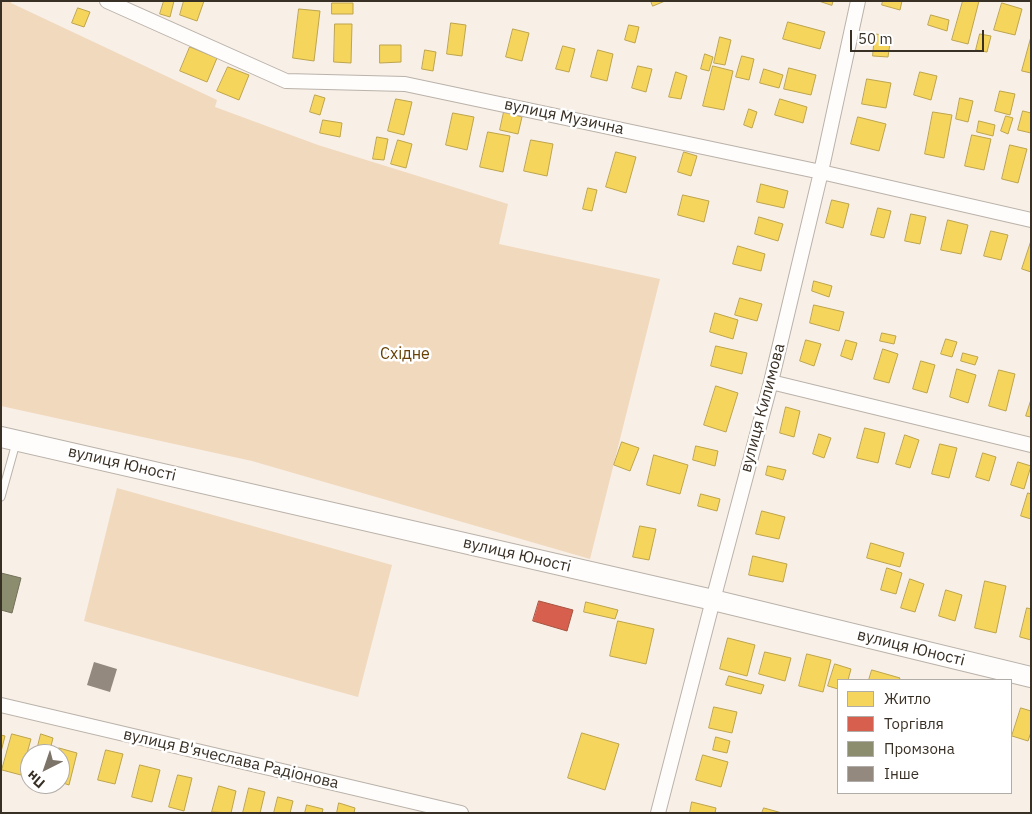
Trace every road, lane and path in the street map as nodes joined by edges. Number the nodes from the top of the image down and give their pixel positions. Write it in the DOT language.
graph roads {
  1 [pos="107,1"];
  2 [pos="858,1"];
  3 [pos="821,172"];
  4 [pos="1031,220"];
  5 [pos="771,382"];
  6 [pos="9,439"];
  7 [pos="1031,445"];
  8 [pos="1,496"];
  9 [pos="713,600"];
  10 [pos="1031,677"];
  11 [pos="1,705"];
  12 [pos="429,809"];
  13 [pos="461,813"];
  14 [pos="658,813"];
  1 -- 3 [label="street, вулиця Музична"];
  2 -- 3 [label="street, вулиця Килимова"];
  3 -- 4 [label="street, вулиця Музична"];
  3 -- 5 [label="street, вулиця Килимова"];
  5 -- 7 [label="street"];
  5 -- 9 [label="street, вулиця Килимова"];
  6 -- 8 [label="lane"];
  6 -- 9 [label="street, вулиця Юності"];
  9 -- 10 [label="street, вулиця Юності"];
  9 -- 14 [label="street, вулиця Килимова"];
  11 -- 12 [label="street, вулиця В'ячеслава Радіонова"];
  12 -- 13 [label="street, вулиця В'ячеслава Радіонова"];
}
